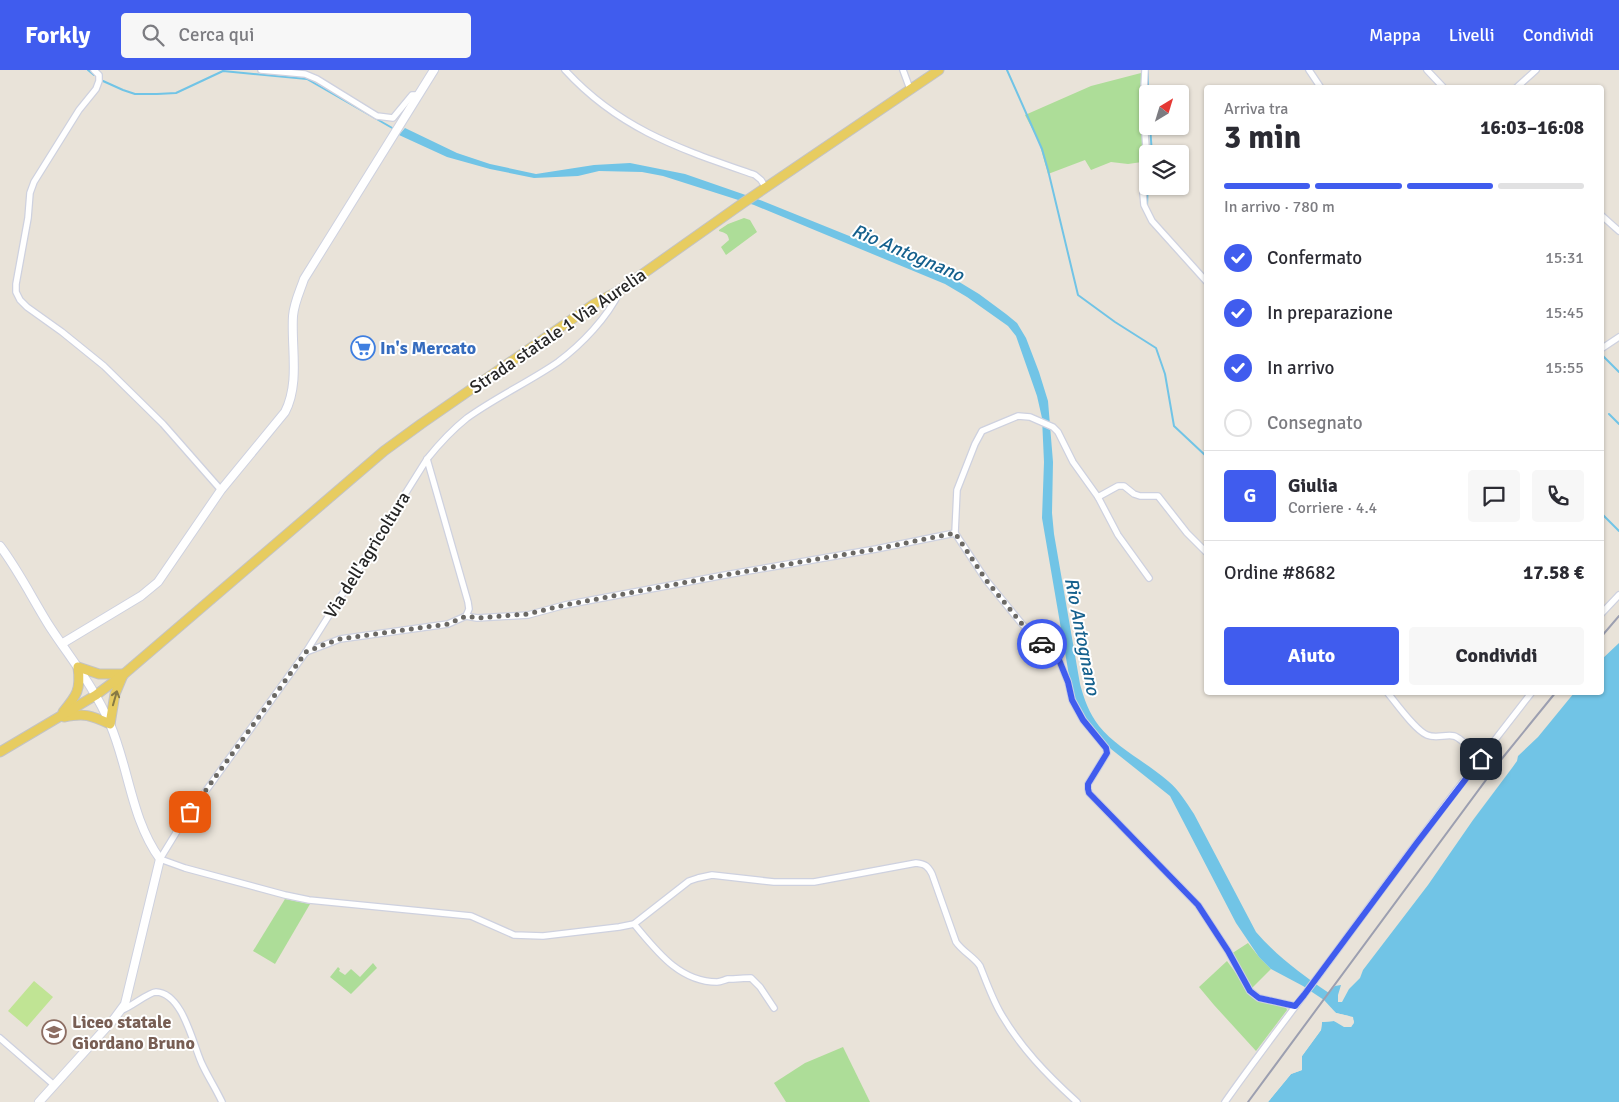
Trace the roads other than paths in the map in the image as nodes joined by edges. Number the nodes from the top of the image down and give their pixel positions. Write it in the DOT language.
graph roads {
  1 [pos="94,70"];
  2 [pos="260,70"];
  3 [pos="434,70"];
  4 [pos="565,70"];
  5 [pos="903,70"];
  6 [pos="939,70"];
  7 [pos="1144,70"];
  8 [pos="1309,70"];
  9 [pos="1427,70"];
  10 [pos="1536,70"];
  11 [pos="1319,85"];
  12 [pos="1441,85"];
  13 [pos="1519,85"];
  14 [pos="910,90"];
  15 [pos="419,95"];
  16 [pos="764,189"];
  17 [pos="1604,218"];
  18 [pos="1619,231"];
  19 [pos="1204,279"];
  20 [pos="620,290"];
  21 [pos="1619,337"];
  22 [pos="1604,347"];
  23 [pos="427,459"];
  24 [pos="221,490"];
  25 [pos="1098,497"];
  26 [pos="955,533"];
  27 [pos="0,546"];
  28 [pos="1204,550"];
  29 [pos="1149,578"];
  30 [pos="1619,595"];
  31 [pos="1604,611"];
  32 [pos="466,616"];
  33 [pos="62,643"];
  34 [pos="306,652"];
  35 [pos="78,667"];
  36 [pos="124,674"];
  37 [pos="96,695"];
  38 [pos="1390,695"];
  39 [pos="1530,695"];
  40 [pos="58,718"];
  41 [pos="110,724"];
  42 [pos="0,752"];
  43 [pos="1481,759"];
  44 [pos="160,859"];
  45 [pos="634,924"];
  46 [pos="1295,1006"];
  47 [pos="774,1008"];
  48 [pos="122,1010"];
  49 [pos="0,1038"];
  50 [pos="54,1085"];
  51 [pos="39,1102"];
  52 [pos="222,1102"];
  53 [pos="1077,1102"];
  54 [pos="1225,1102"];
  1 -- 24 [label="street"];
  2 -- 15 [label="street"];
  3 -- 15 [label="street"];
  4 -- 16 [label="street"];
  5 -- 14 [label="street"];
  6 -- 14 [label="main road, Strada statale 1 Via Aurelia"];
  7 -- 19 [label="street"];
  8 -- 11 [label="street"];
  9 -- 12 [label="street"];
  10 -- 13 [label="street"];
  14 -- 16 [label="main road, Strada statale 1 Via Aurelia"];
  15 -- 24 [label="street"];
  16 -- 20 [label="main road, Strada statale 1 Via Aurelia"];
  17 -- 18 [label="street"];
  20 -- 23 [label="street, Via dell'agricoltura"];
  20 -- 36 [label="main road, Strada statale 1 Via Aurelia"];
  21 -- 22 [label="street"];
  23 -- 32 [label="street"];
  23 -- 34 [label="street, Via dell'agricoltura"];
  24 -- 33 [label="street"];
  25 -- 26 [label="street"];
  25 -- 28 [label="street"];
  25 -- 29 [label="street"];
  26 -- 32 [label="street"];
  26 -- 46 [label="street"];
  27 -- 33 [label="street"];
  30 -- 31 [label="street"];
  32 -- 34 [label="street"];
  33 -- 35 [label="street"];
  34 -- 44 [label="street, Via dell'agricoltura"];
  35 -- 36 [label="main road"];
  35 -- 37 [label="street"];
  35 -- 40 [label="main road"];
  36 -- 37 [label="main road, Strada statale 1 Via Aurelia"];
  41 -- 36 [label="main road, one-way"];
  37 -- 40 [label="main road, Strada statale 1 Via Aurelia"];
  37 -- 41 [label="street"];
  38 -- 43 [label="street"];
  39 -- 43 [label="street"];
  40 -- 41 [label="main road"];
  40 -- 42 [label="main road"];
  41 -- 44 [label="street"];
  43 -- 46 [label="street"];
  44 -- 45 [label="street"];
  44 -- 48 [label="street, Via dell'agricoltura"];
  45 -- 47 [label="street"];
  45 -- 53 [label="street"];
  46 -- 54 [label="street"];
  48 -- 50 [label="street"];
  48 -- 52 [label="street"];
  49 -- 50 [label="street"];
  50 -- 51 [label="street"];
}
